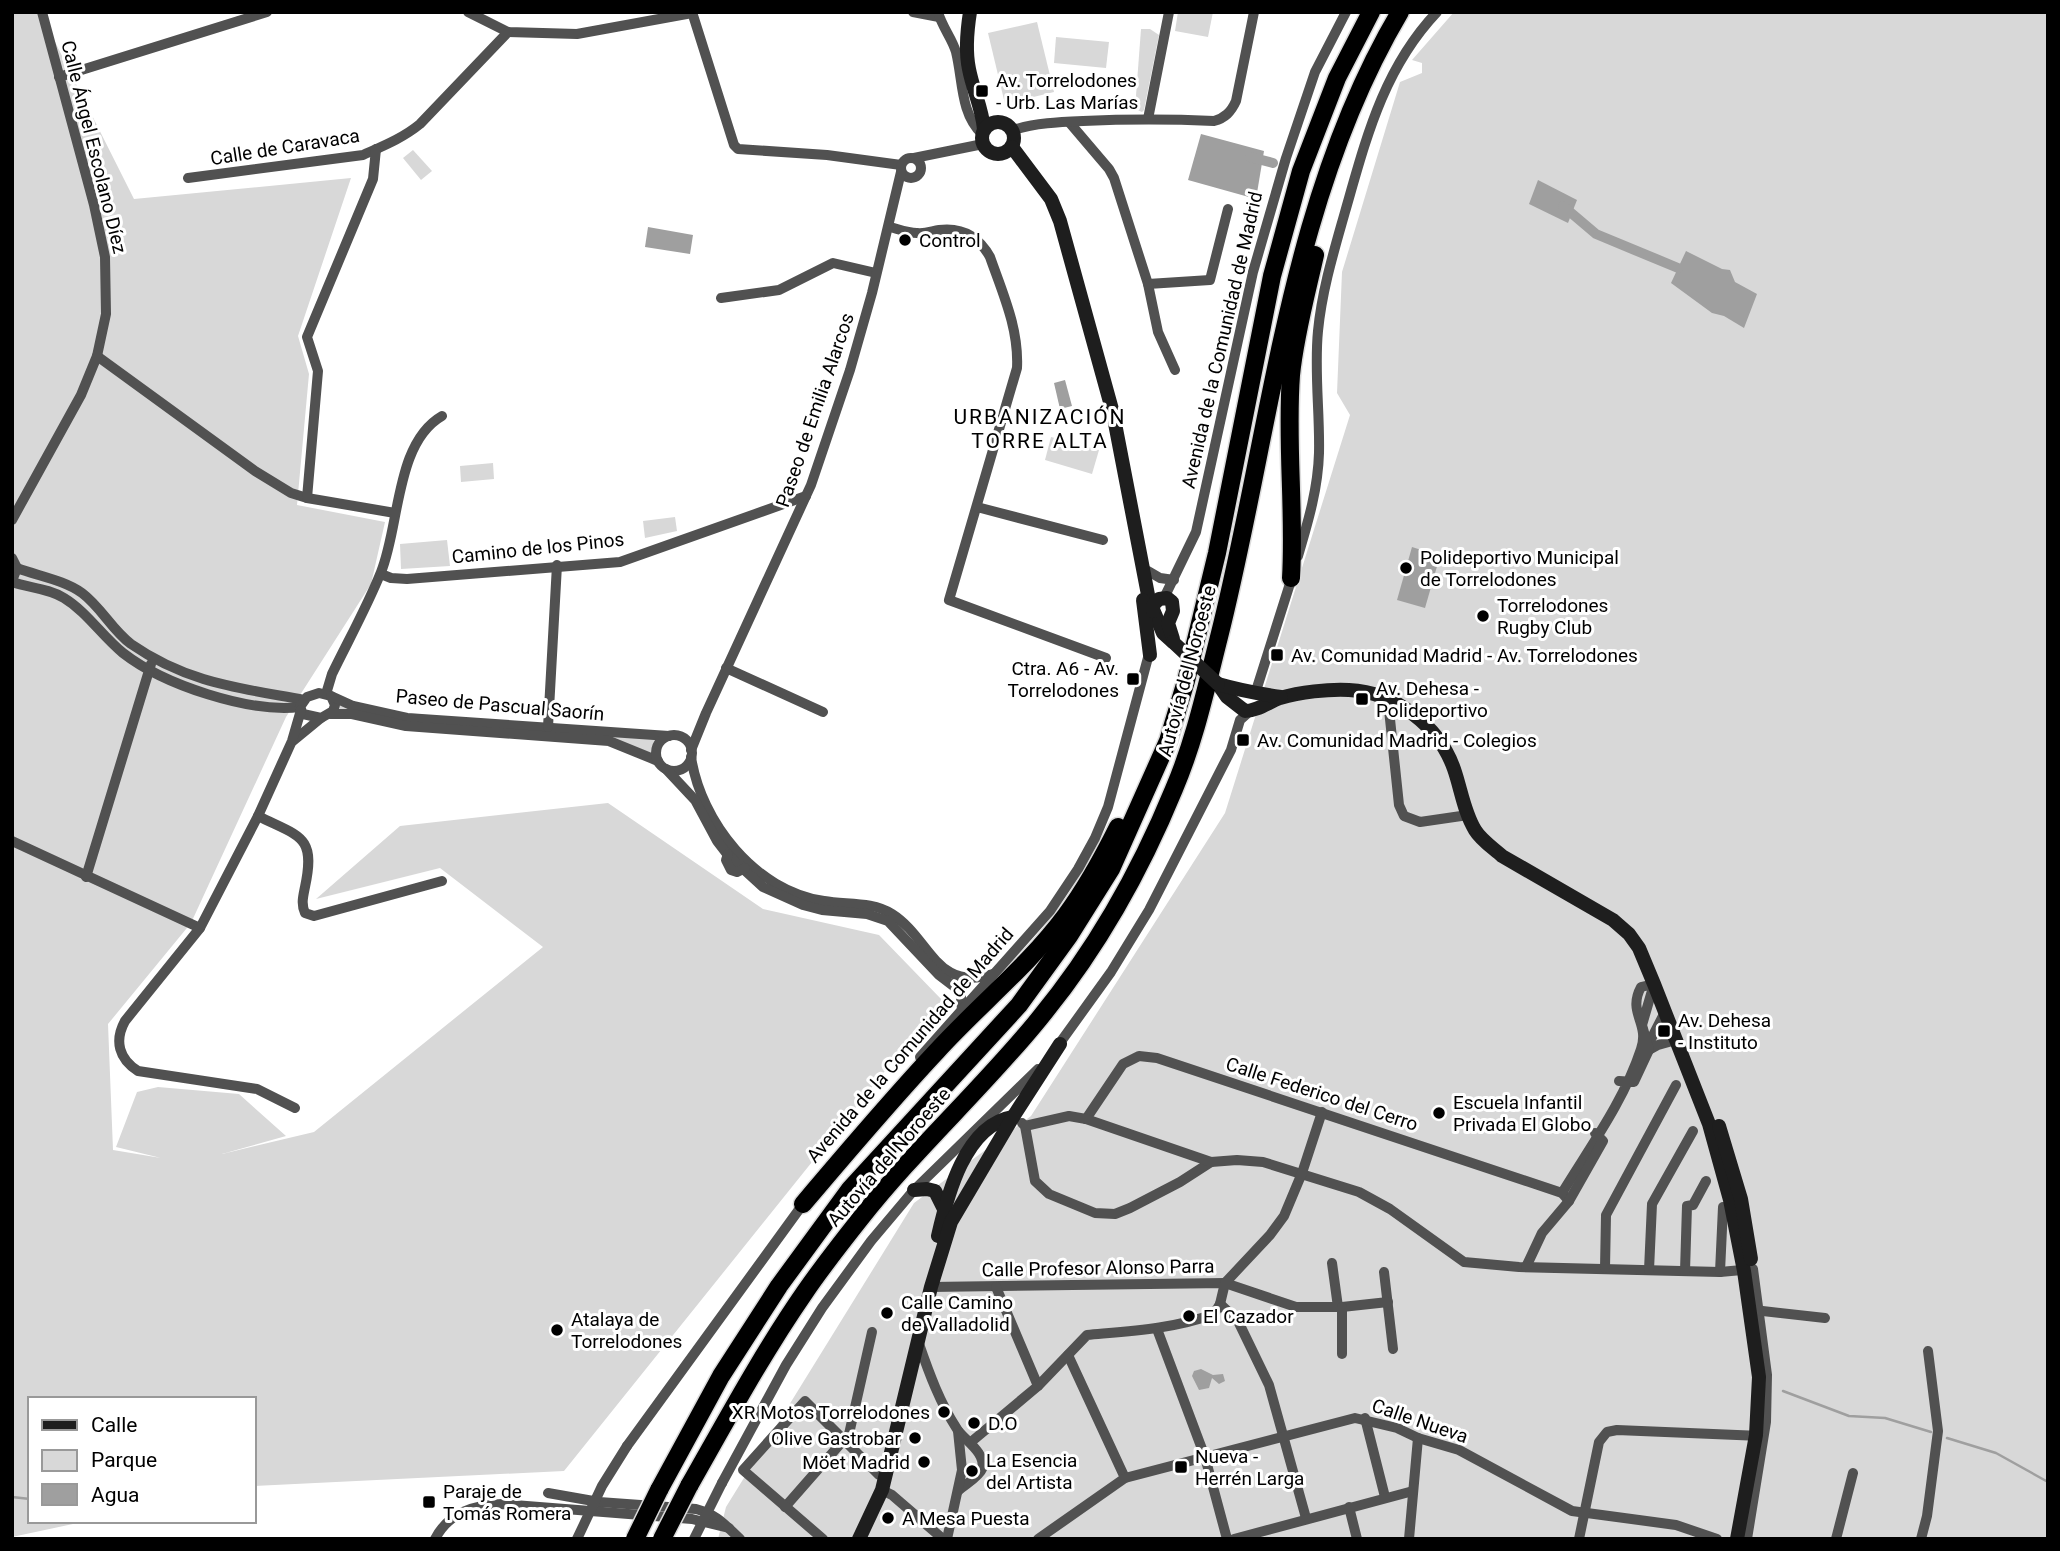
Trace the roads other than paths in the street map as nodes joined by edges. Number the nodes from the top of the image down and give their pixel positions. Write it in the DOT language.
graph roads {
  1 [pos="42,12"];
  2 [pos="267,12"];
  3 [pos="468,12"];
  4 [pos="912,12"];
  5 [pos="970,12"];
  6 [pos="1169,12"];
  7 [pos="1254,12"];
  8 [pos="1346,12"];
  9 [pos="1369,12"];
  10 [pos="1400,12"];
  11 [pos="1437,12"];
  12 [pos="692,13"];
  13 [pos="939,14"];
  14 [pos="508,32"];
  15 [pos="59,77"];
  16 [pos="1349,113"];
  17 [pos="1148,118"];
  18 [pos="1069,122"];
  19 [pos="1013,130"];
  20 [pos="986,132"];
  21 [pos="376,149"];
  22 [pos="1008,151"];
  23 [pos="943,153"];
  24 [pos="914,158"];
  25 [pos="901,169"];
  26 [pos="917,174"];
  27 [pos="188,178"];
  28 [pos="894,204"];
  29 [pos="1228,209"];
  30 [pos="890,227"];
  31 [pos="876,273"];
  32 [pos="1148,284"];
  33 [pos="722,299"];
  34 [pos="97,355"];
  35 [pos="1175,370"];
  36 [pos="442,415"];
  37 [pos="806,496"];
  38 [pos="307,498"];
  39 [pos="977,507"];
  40 [pos="776,508"];
  41 [pos="395,513"];
  42 [pos="12,520"];
  43 [pos="793,526"];
  44 [pos="1137,533"];
  45 [pos="1103,540"];
  46 [pos="15,563"];
  47 [pos="557,565"];
  48 [pos="1146,565"];
  49 [pos="381,574"];
  50 [pos="1292,578"];
  51 [pos="1174,580"];
  52 [pos="12,581"];
  53 [pos="1163,598"];
  54 [pos="1158,614"];
  55 [pos="1150,655"];
  56 [pos="154,657"];
  57 [pos="1106,658"];
  58 [pos="1264,664"];
  59 [pos="149,668"];
  60 [pos="726,668"];
  61 [pos="1186,681"];
  62 [pos="1225,689"];
  63 [pos="328,695"];
  64 [pos="1283,697"];
  65 [pos="1388,700"];
  66 [pos="1253,705"];
  67 [pos="302,706"];
  68 [pos="823,712"];
  69 [pos="706,713"];
  70 [pos="325,716"];
  71 [pos="548,727"];
  72 [pos="675,736"];
  73 [pos="292,741"];
  74 [pos="691,753"];
  75 [pos="658,761"];
  76 [pos="666,769"];
  77 [pos="1468,815"];
  78 [pos="258,816"];
  79 [pos="12,841"];
  80 [pos="730,852"];
  81 [pos="86,877"];
  82 [pos="442,881"];
  83 [pos="201,928"];
  84 [pos="993,974"];
  85 [pos="959,983"];
  86 [pos="1654,984"];
  87 [pos="962,1010"];
  88 [pos="1665,1012"];
  89 [pos="1642,1025"];
  90 [pos="1676,1040"];
  91 [pos="1060,1044"];
  92 [pos="1649,1048"];
  93 [pos="1623,1082"];
  94 [pos="1676,1085"];
  95 [pos="295,1108"];
  96 [pos="1322,1112"];
  97 [pos="1013,1117"];
  98 [pos="1086,1119"];
  99 [pos="1026,1126"];
  100 [pos="1693,1131"];
  101 [pos="1212,1162"];
  102 [pos="1302,1173"];
  103 [pos="1706,1181"];
  104 [pos="914,1190"];
  105 [pos="1565,1197"];
  106 [pos="803,1204"];
  107 [pos="1723,1207"];
  108 [pos="944,1209"];
  109 [pos="1332,1263"];
  110 [pos="1526,1267"];
  111 [pos="1605,1268"];
  112 [pos="1649,1270"];
  113 [pos="1748,1270"];
  114 [pos="1685,1271"];
  115 [pos="1384,1272"];
  116 [pos="1720,1272"];
  117 [pos="1225,1283"];
  118 [pos="931,1287"];
  119 [pos="996,1287"];
  120 [pos="1388,1302"];
  121 [pos="1220,1304"];
  122 [pos="1340,1307"];
  123 [pos="1755,1310"];
  124 [pos="1825,1318"];
  125 [pos="1157,1329"];
  126 [pos="872,1332"];
  127 [pos="918,1342"];
  128 [pos="1393,1349"];
  129 [pos="1928,1351"];
  130 [pos="1342,1354"];
  131 [pos="1068,1355"];
  132 [pos="1038,1386"];
  133 [pos="1365,1418"];
  134 [pos="958,1431"];
  135 [pos="1283,1436"];
  136 [pos="1760,1436"];
  137 [pos="1418,1438"];
  138 [pos="845,1440"];
  139 [pos="971,1442"];
  140 [pos="1205,1457"];
  141 [pos="1853,1473"];
  142 [pos="879,1475"];
  143 [pos="1125,1478"];
  144 [pos="882,1490"];
  145 [pos="958,1491"];
  146 [pos="1413,1491"];
  147 [pos="548,1493"];
  148 [pos="1385,1497"];
  149 [pos="785,1507"];
  150 [pos="1349,1507"];
  151 [pos="1585,1513"];
  152 [pos="1306,1518"];
  153 [pos="729,1528"];
  154 [pos="1270,1534"];
  155 [pos="435,1539"];
  156 [pos="577,1539"];
  157 [pos="635,1539"];
  158 [pos="662,1539"];
  159 [pos="694,1539"];
  160 [pos="740,1539"];
  161 [pos="822,1539"];
  162 [pos="852,1539"];
  163 [pos="859,1539"];
  164 [pos="945,1539"];
  165 [pos="1038,1539"];
  166 [pos="1227,1539"];
  167 [pos="1234,1539"];
  168 [pos="1357,1539"];
  169 [pos="1409,1539"];
  170 [pos="1579,1539"];
  171 [pos="1717,1539"];
  172 [pos="1737,1539"];
  173 [pos="1747,1539"];
  174 [pos="1836,1539"];
  175 [pos="1921,1539"];
  1 -- 15 [label="street, Calle Ángel Escolano Díez"];
  2 -- 15 [label="street"];
  3 -- 14 [label="street"];
  4 -- 13 [label="street"];
  5 -- 20 [label="street"];
  6 -- 17 [label="street"];
  7 -- 17 [label="street"];
  8 -- 51 [label="street, Avenida de la Comunidad de Madrid"];
  9 -- 61 [label="highway, Autovía del Noroeste"];
  10 -- 16 [label="highway, Autovía del Noroeste"];
  11 -- 50 [label="street"];
  12 -- 14 [label="street"];
  12 -- 25 [label="street"];
  13 -- 20 [label="street"];
  14 -- 21 [label="street, Calle de Caravaca"];
  15 -- 34 [label="street, Calle Ángel Escolano Díez"];
  16 -- 50 [label="highway"];
  16 -- 158 [label="highway, Autovía del Noroeste, bridge"];
  17 -- 18 [label="street"];
  18 -- 19 [label="street"];
  18 -- 32 [label="street"];
  19 -- 20 [label="street"];
  19 -- 22 [label="street"];
  20 -- 22 [label="street"];
  20 -- 23 [label="street"];
  21 -- 27 [label="street, Calle de Caravaca"];
  21 -- 38 [label="street"];
  22 -- 44 [label="street"];
  23 -- 24 [label="street"];
  23 -- 26 [label="street, Paseo de Emilia Alarcos"];
  24 -- 25 [label="street"];
  24 -- 26 [label="street"];
  25 -- 26 [label="street"];
  25 -- 28 [label="street, Paseo de Emilia Alarcos"];
  26 -- 28 [label="street, Paseo de Emilia Alarcos"];
  28 -- 30 [label="street, Paseo de Emilia Alarcos"];
  29 -- 32 [label="street"];
  30 -- 31 [label="street, Paseo de Emilia Alarcos"];
  30 -- 39 [label="street"];
  31 -- 33 [label="street"];
  31 -- 37 [label="street, Paseo de Emilia Alarcos"];
  32 -- 35 [label="street"];
  34 -- 38 [label="street"];
  34 -- 42 [label="street, Calle Ángel Escolano Díez"];
  36 -- 41 [label="street"];
  37 -- 40 [label="street, Camino de los Pinos"];
  37 -- 43 [label="street, Paseo de Emilia Alarcos"];
  38 -- 41 [label="street"];
  39 -- 45 [label="street"];
  39 -- 57 [label="street"];
  40 -- 43 [label="street"];
  40 -- 47 [label="street, Camino de los Pinos"];
  41 -- 49 [label="street"];
  43 -- 60 [label="street, Paseo de Emilia Alarcos"];
  44 -- 48 [label="street"];
  44 -- 55 [label="street"];
  46 -- 52 [label="street"];
  46 -- 56 [label="street"];
  47 -- 49 [label="street, Camino de los Pinos"];
  47 -- 71 [label="street"];
  48 -- 51 [label="street"];
  48 -- 53 [label="street"];
  48 -- 54 [label="street"];
  49 -- 63 [label="street"];
  50 -- 58 [label="street"];
  51 -- 53 [label="street, Avenida de la Comunidad de Madrid"];
  52 -- 59 [label="street"];
  53 -- 54 [label="street"];
  54 -- 55 [label="street, Avenida de la Comunidad de Madrid"];
  54 -- 62 [label="street, bridge"];
  55 -- 84 [label="street, Avenida de la Comunidad de Madrid"];
  56 -- 59 [label="street"];
  56 -- 67 [label="street"];
  58 -- 64 [label="street"];
  58 -- 66 [label="street"];
  59 -- 67 [label="street"];
  59 -- 81 [label="street"];
  60 -- 68 [label="street"];
  60 -- 69 [label="street, Paseo de Emilia Alarcos"];
  61 -- 106 [label="highway"];
  61 -- 157 [label="highway, Autovía del Noroeste, bridge"];
  62 -- 66 [label="street"];
  62 -- 66 [label="street"];
  63 -- 67 [label="street"];
  63 -- 70 [label="street"];
  63 -- 71 [label="street, Paseo de Pascual Saorín"];
  64 -- 65 [label="street"];
  64 -- 66 [label="street"];
  65 -- 77 [label="street"];
  65 -- 77 [label="street"];
  66 -- 91 [label="street"];
  67 -- 70 [label="street"];
  67 -- 73 [label="street"];
  69 -- 72 [label="street, Paseo de Emilia Alarcos"];
  69 -- 74 [label="street, Paseo de Emilia Alarcos"];
  70 -- 73 [label="street"];
  70 -- 75 [label="street, Paseo de Pascual Saorín"];
  71 -- 72 [label="street, Paseo de Pascual Saorín"];
  72 -- 74 [label="street"];
  72 -- 75 [label="street"];
  73 -- 78 [label="street"];
  74 -- 76 [label="street"];
  74 -- 80 [label="street"];
  75 -- 76 [label="street"];
  76 -- 80 [label="street"];
  77 -- 86 [label="street"];
  78 -- 82 [label="street"];
  78 -- 83 [label="street"];
  79 -- 81 [label="street"];
  80 -- 85 [label="street"];
  81 -- 83 [label="street"];
  83 -- 95 [label="street"];
  84 -- 85 [label="street"];
  84 -- 87 [label="street, Avenida de la Comunidad de Madrid"];
  85 -- 87 [label="street"];
  86 -- 88 [label="street"];
  86 -- 89 [label="street"];
  87 -- 106 [label="street, Avenida de la Comunidad de Madrid"];
  88 -- 90 [label="street"];
  88 -- 92 [label="street"];
  88 -- 113 [label="street"];
  89 -- 92 [label="street"];
  89 -- 93 [label="street"];
  90 -- 92 [label="street"];
  90 -- 113 [label="street"];
  91 -- 97 [label="street"];
  91 -- 104 [label="street"];
  92 -- 93 [label="street"];
  93 -- 105 [label="street"];
  94 -- 111 [label="street"];
  96 -- 98 [label="street, Calle Federico del Cerro"];
  96 -- 102 [label="street"];
  96 -- 105 [label="street, Calle Federico del Cerro"];
  97 -- 99 [label="street"];
  97 -- 108 [label="street"];
  97 -- 118 [label="street"];
  98 -- 99 [label="street"];
  98 -- 101 [label="street"];
  99 -- 101 [label="street"];
  100 -- 112 [label="street"];
  101 -- 102 [label="street"];
  102 -- 110 [label="street"];
  102 -- 117 [label="street"];
  103 -- 114 [label="street"];
  104 -- 108 [label="street"];
  104 -- 159 [label="street, bridge"];
  105 -- 110 [label="street"];
  106 -- 156 [label="street, Avenida de la Comunidad de Madrid, bridge"];
  107 -- 116 [label="street"];
  108 -- 142 [label="street"];
  109 -- 122 [label="street"];
  110 -- 111 [label="street"];
  111 -- 112 [label="street"];
  112 -- 114 [label="street"];
  113 -- 116 [label="street"];
  113 -- 123 [label="street"];
  114 -- 116 [label="street"];
  115 -- 120 [label="street"];
  117 -- 119 [label="street, Calle Profesor Alonso Parra"];
  117 -- 121 [label="street"];
  117 -- 122 [label="street, Calle Profesor Alonso Parra"];
  118 -- 119 [label="street, Calle Profesor Alonso Parra"];
  118 -- 127 [label="street"];
  119 -- 132 [label="street"];
  120 -- 122 [label="street, Calle Profesor Alonso Parra"];
  120 -- 128 [label="street"];
  121 -- 125 [label="street"];
  121 -- 135 [label="street"];
  122 -- 130 [label="street"];
  123 -- 124 [label="street"];
  123 -- 136 [label="street"];
  125 -- 131 [label="street"];
  125 -- 140 [label="street"];
  126 -- 138 [label="street"];
  127 -- 134 [label="street"];
  127 -- 144 [label="street"];
  129 -- 175 [label="street"];
  131 -- 132 [label="street"];
  131 -- 143 [label="street"];
  132 -- 139 [label="street"];
  133 -- 135 [label="street, Calle Nueva"];
  133 -- 137 [label="street, Calle Nueva"];
  133 -- 148 [label="street"];
  134 -- 139 [label="street"];
  134 -- 145 [label="street"];
  135 -- 140 [label="street, Calle Nueva"];
  135 -- 152 [label="street"];
  136 -- 151 [label="street"];
  136 -- 172 [label="street"];
  136 -- 173 [label="street"];
  137 -- 146 [label="street"];
  137 -- 151 [label="street, Calle Nueva"];
  138 -- 142 [label="street"];
  138 -- 149 [label="street"];
  138 -- 149 [label="street"];
  139 -- 145 [label="street"];
  140 -- 143 [label="street, Calle Nueva"];
  140 -- 166 [label="street"];
  141 -- 174 [label="street"];
  142 -- 162 [label="street"];
  143 -- 165 [label="street, Calle Nueva"];
  144 -- 163 [label="street"];
  144 -- 164 [label="street"];
  145 -- 164 [label="street"];
  146 -- 148 [label="street"];
  146 -- 169 [label="street"];
  147 -- 153 [label="street"];
  148 -- 150 [label="street"];
  149 -- 161 [label="street"];
  150 -- 152 [label="street"];
  150 -- 168 [label="street"];
  151 -- 170 [label="street"];
  151 -- 171 [label="street, Calle Nueva"];
  152 -- 154 [label="street"];
  153 -- 155 [label="street"];
  153 -- 160 [label="street"];
  154 -- 167 [label="street"];
}
